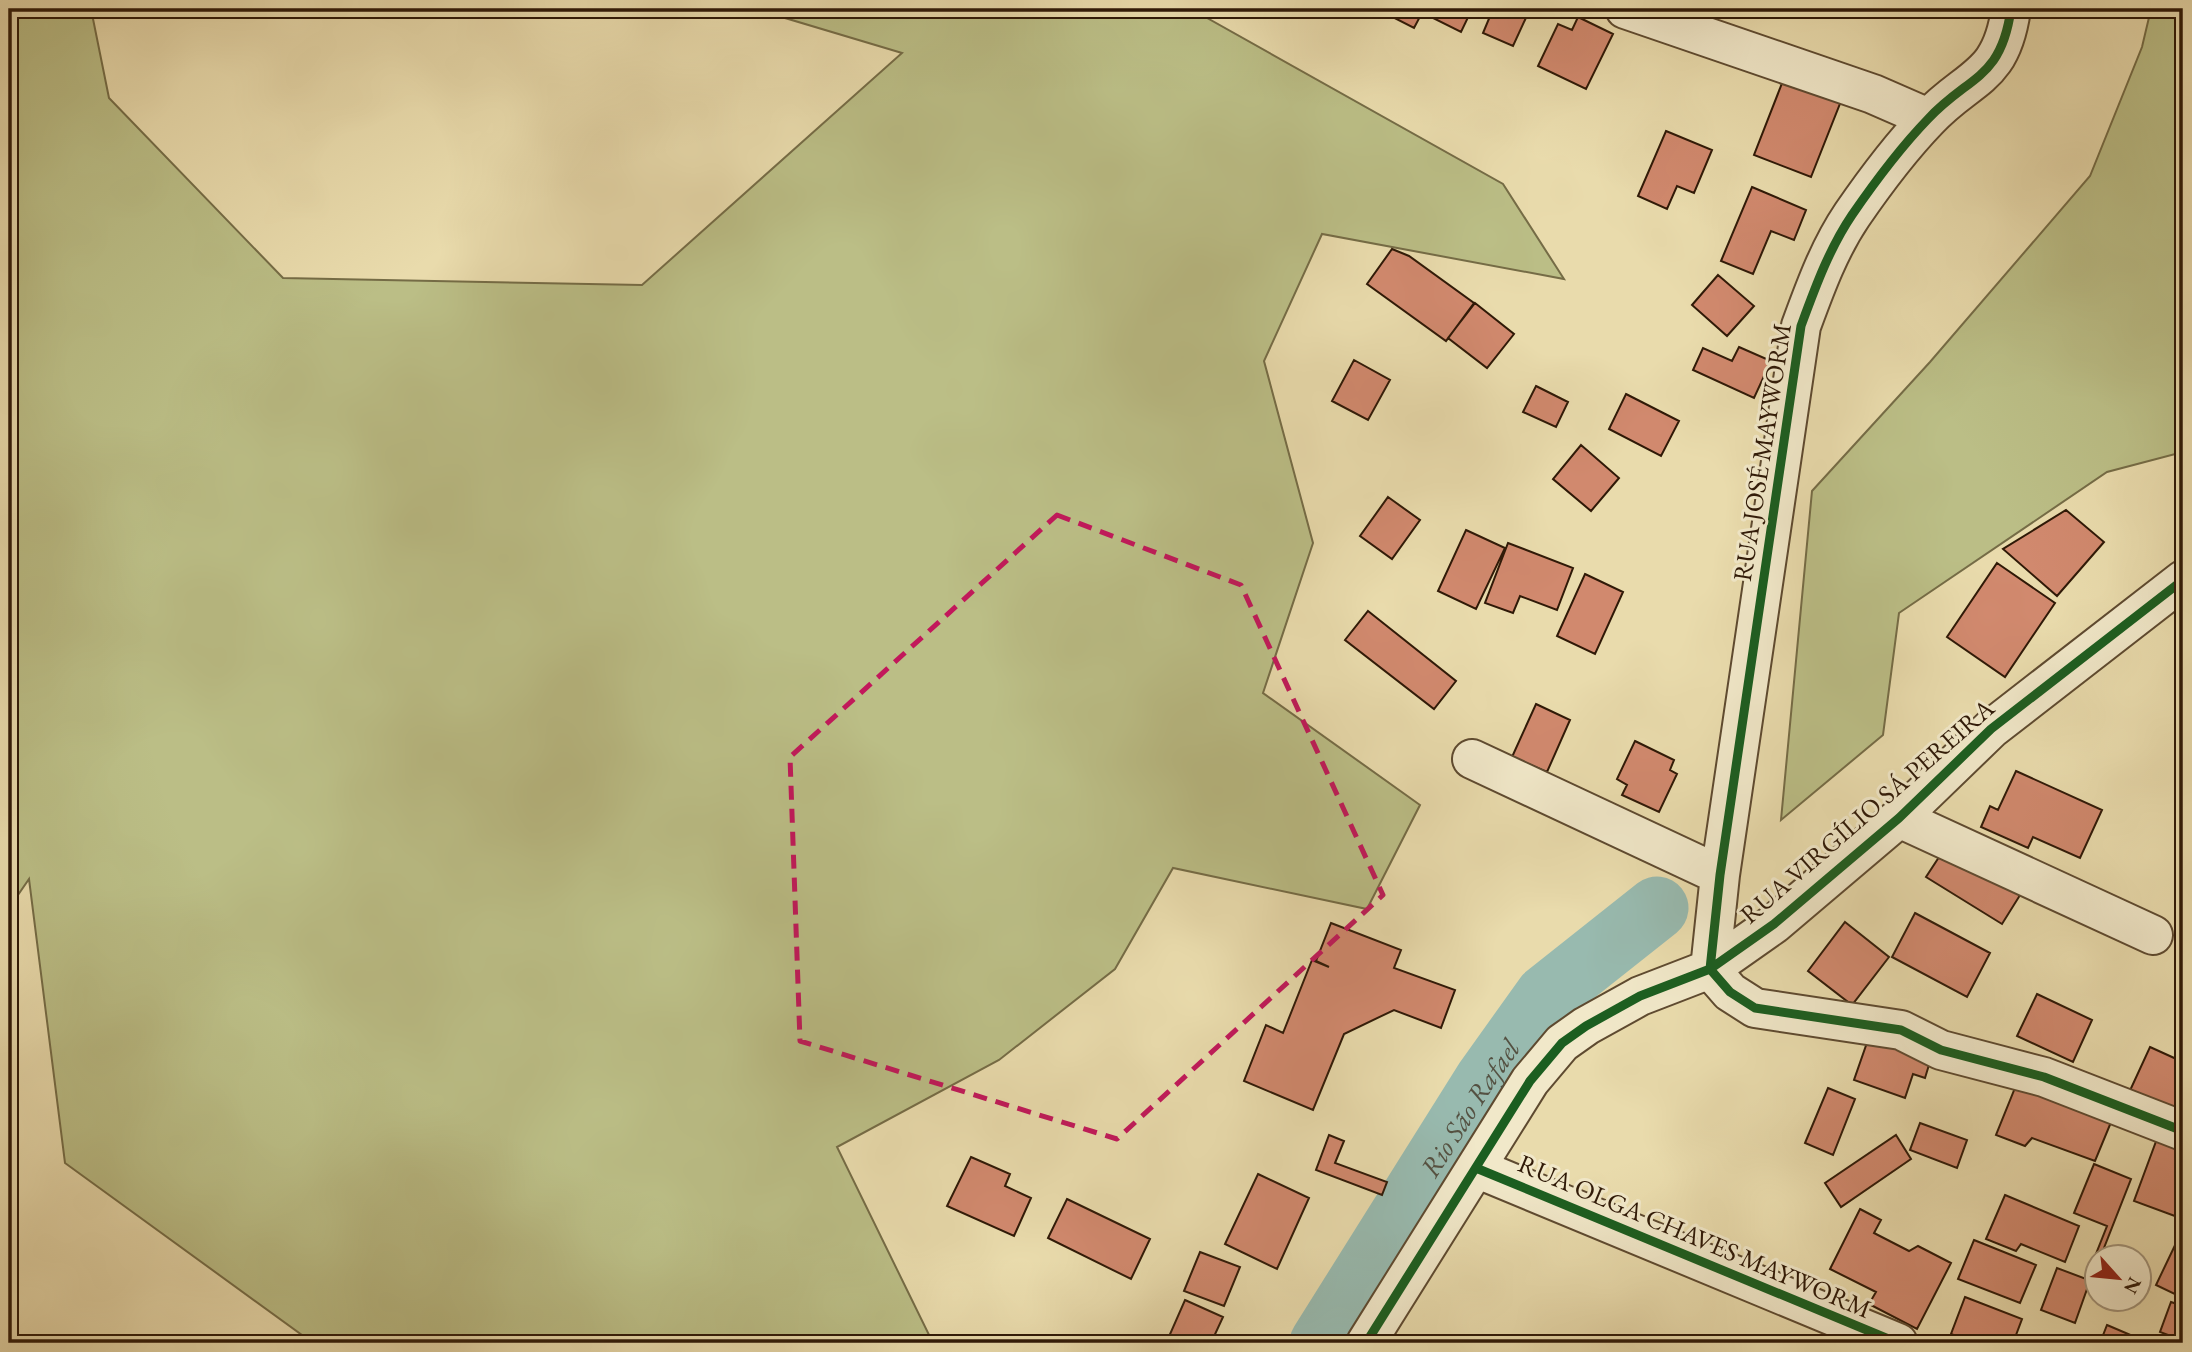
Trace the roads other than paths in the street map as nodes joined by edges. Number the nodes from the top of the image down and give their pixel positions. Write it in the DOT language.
graph roads {
  1 [pos="1625,9"];
  2 [pos="2011,9"];
  3 [pos="1928,118"];
  4 [pos="2183,580"];
  5 [pos="1472,759"];
  6 [pos="1899,818"];
  7 [pos="1720,875"];
  8 [pos="2153,936"];
  9 [pos="1710,969"];
  10 [pos="2183,1131"];
  11 [pos="1476,1168"];
  12 [pos="1366,1343"];
  13 [pos="1898,1343"];
  1 -- 3 [label="street"];
  2 -- 3 [label="street, RUA JOSÉ MAYWORM"];
  3 -- 7 [label="street, RUA JOSÉ MAYWORM"];
  4 -- 6 [label="street, RUA VIRGÍLIO SÁ PEREIRA"];
  5 -- 7 [label="street"];
  6 -- 8 [label="street"];
  6 -- 9 [label="street, RUA VIRGÍLIO SÁ PEREIRA"];
  7 -- 9 [label="street, RUA JOSÉ MAYWORM"];
  9 -- 10 [label="street"];
  9 -- 11 [label="street, RUA VIRGÍLIO SÁ PEREIRA"];
  11 -- 12 [label="street, RUA VIRGÍLIO SÁ PEREIRA"];
  11 -- 13 [label="street, RUA OLGA CHAVES MAYWORM"];
}
